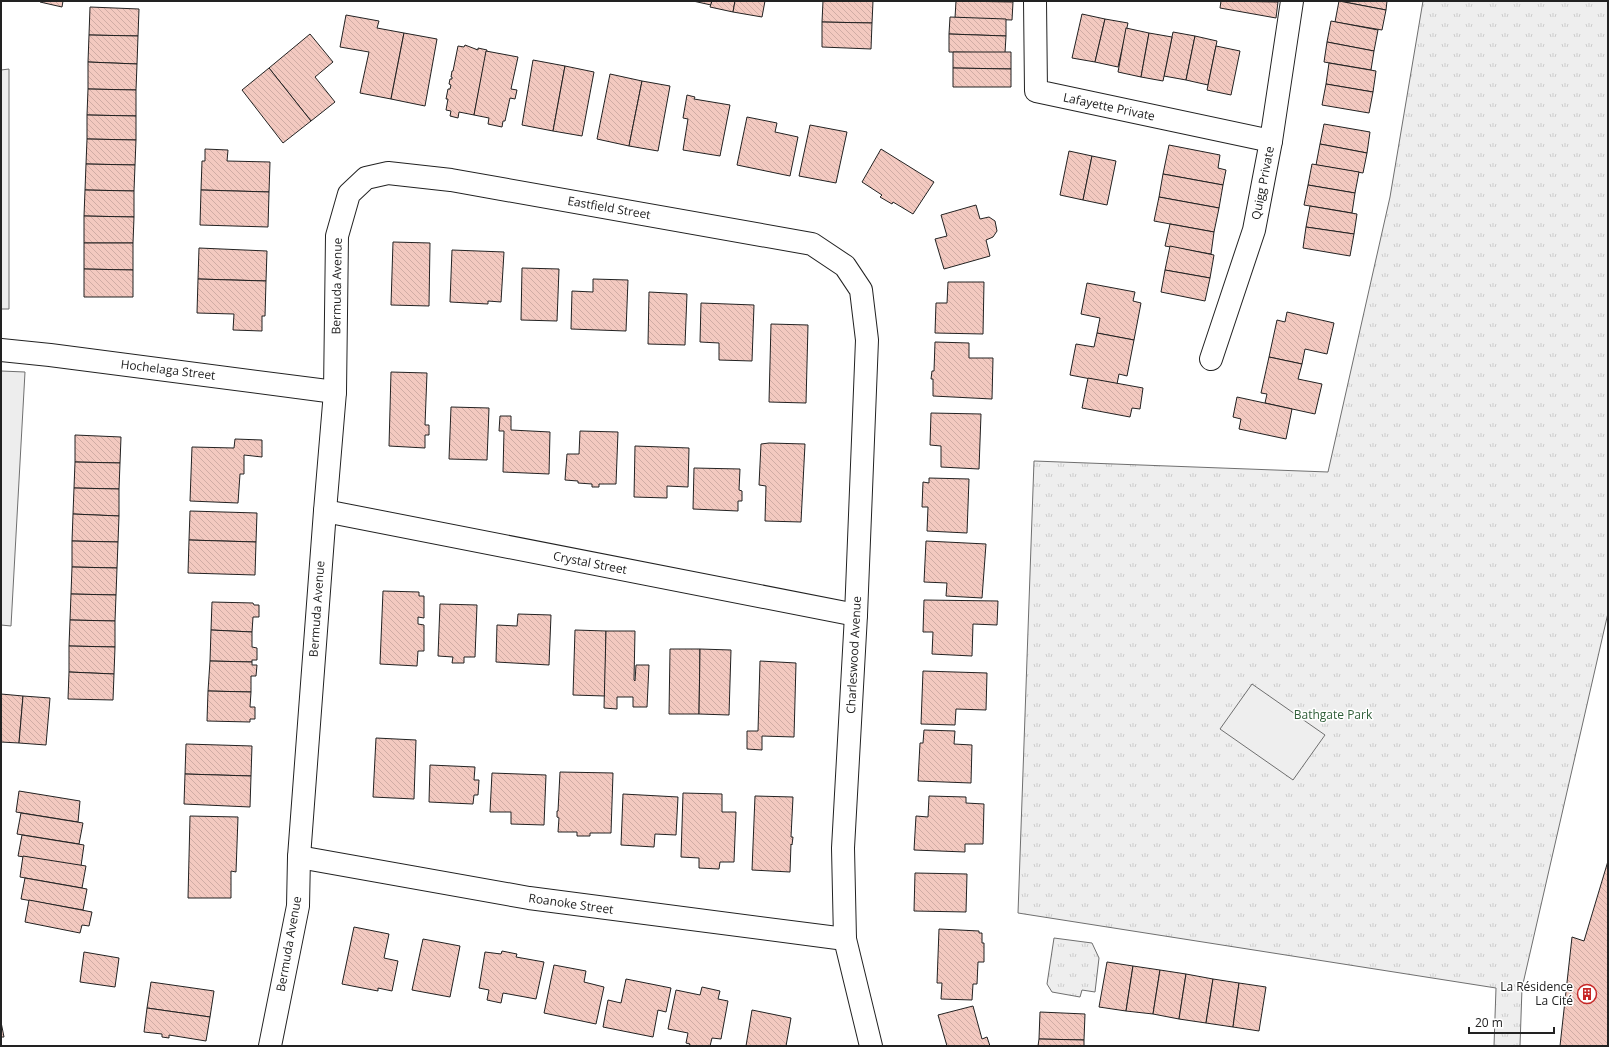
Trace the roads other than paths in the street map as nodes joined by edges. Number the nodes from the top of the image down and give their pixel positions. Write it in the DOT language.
graph roads {
  1 [pos="1035,1"];
  2 [pos="1292,1"];
  3 [pos="1271,141"];
  4 [pos="366,178"];
  5 [pos="846,266"];
  6 [pos="1,350"];
  7 [pos="1211,359"];
  8 [pos="335,392"];
  9 [pos="325,511"];
  10 [pos="856,615"];
  11 [pos="299,857"];
  12 [pos="845,939"];
  13 [pos="270,1046"];
  14 [pos="871,1046"];
  1 -- 3 [label="street, Lafayette Private"];
  2 -- 3 [label="street, Quigg Private"];
  3 -- 7 [label="street, Quigg Private"];
  4 -- 5 [label="street, Eastfield Street"];
  4 -- 8 [label="street, Bermuda Avenue"];
  5 -- 10 [label="street, Charleswood Avenue"];
  6 -- 8 [label="street, Hochelaga Street"];
  8 -- 9 [label="street, Bermuda Avenue"];
  9 -- 10 [label="street, Crystal Street"];
  9 -- 11 [label="street, Bermuda Avenue"];
  10 -- 12 [label="street, Charleswood Avenue"];
  11 -- 12 [label="street, Roanoke Street"];
  11 -- 13 [label="street, Bermuda Avenue"];
  12 -- 14 [label="street, Charleswood Avenue"];
}
